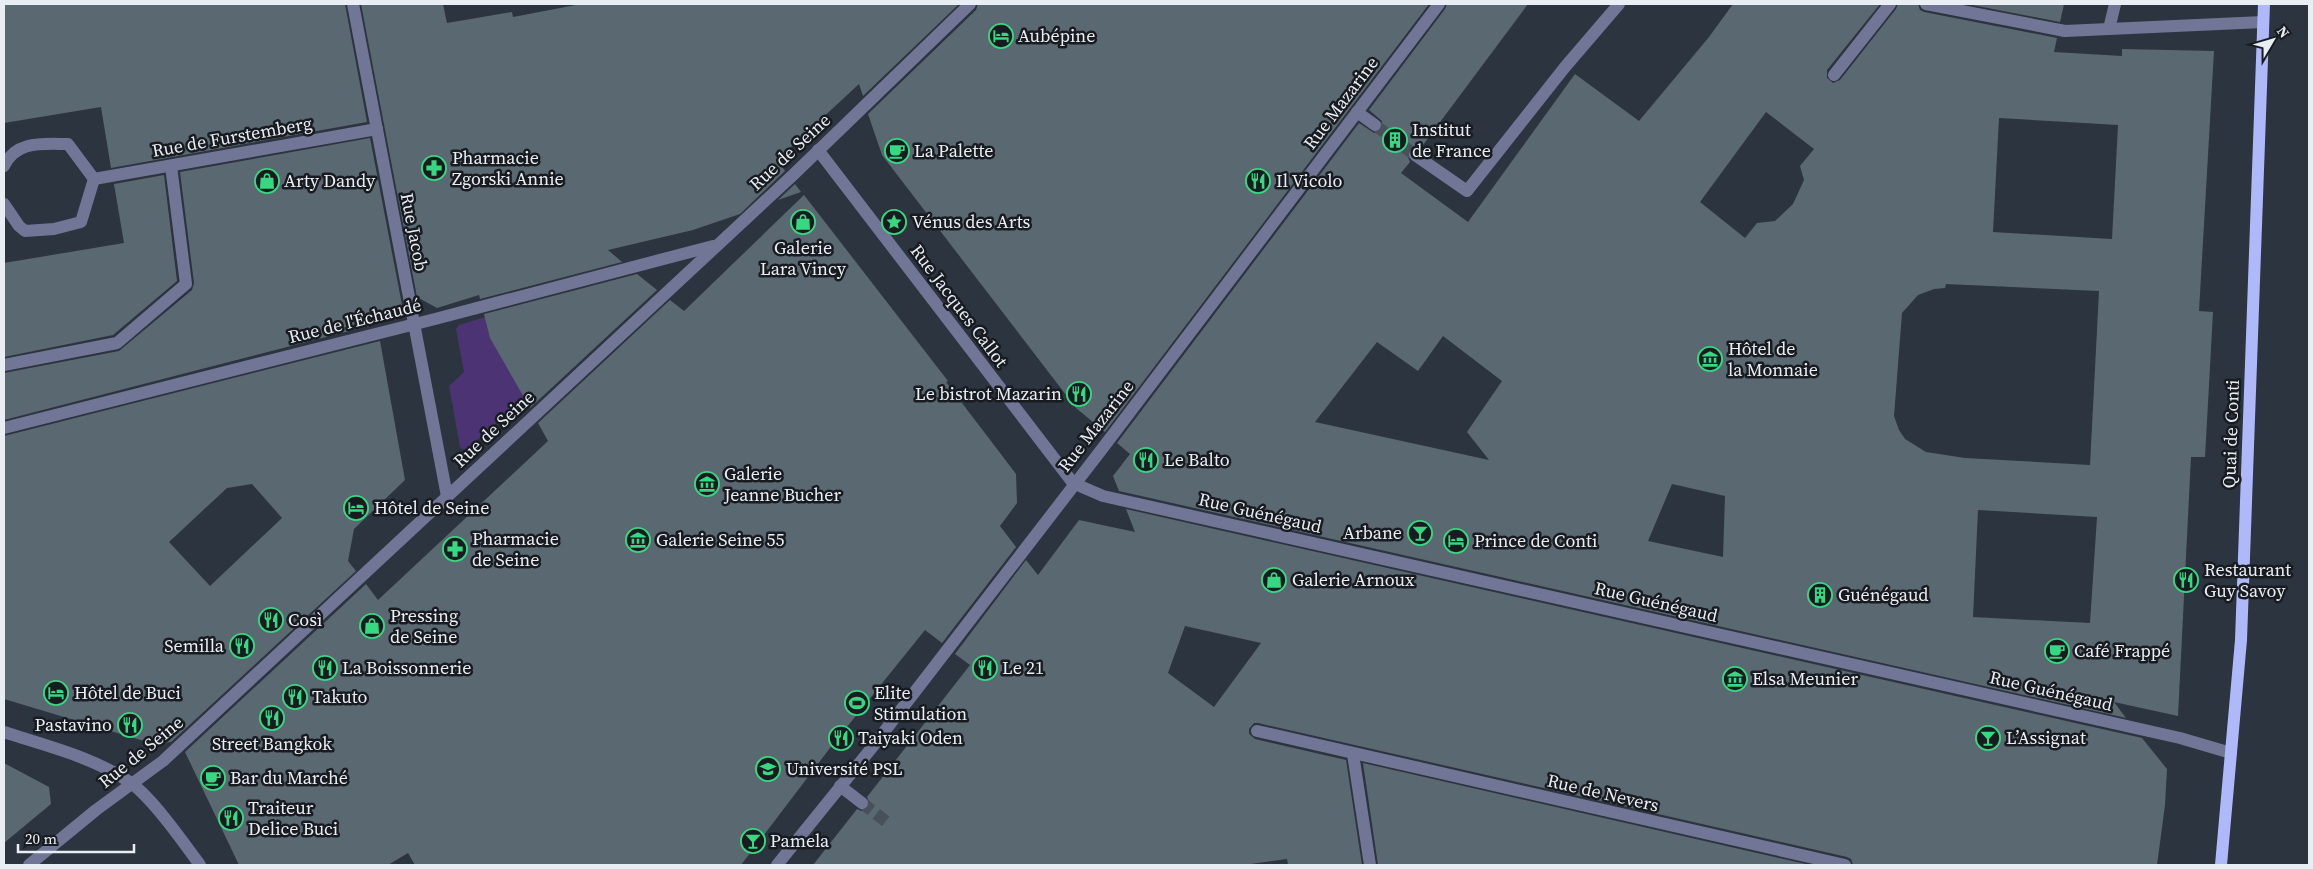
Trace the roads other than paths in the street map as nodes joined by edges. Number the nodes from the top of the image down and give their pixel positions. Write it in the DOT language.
graph roads {
  1 [pos="353,4"];
  2 [pos="970,4"];
  3 [pos="1439,4"];
  4 [pos="1619,4"];
  5 [pos="1890,4"];
  6 [pos="1926,4"];
  7 [pos="2115,4"];
  8 [pos="2264,4"];
  9 [pos="2263,22"];
  10 [pos="2109,29"];
  11 [pos="1834,75"];
  12 [pos="1357,112"];
  13 [pos="1375,125"];
  14 [pos="376,129"];
  15 [pos="818,150"];
  16 [pos="1415,155"];
  17 [pos="4,166"];
  18 [pos="171,166"];
  19 [pos="94,179"];
  20 [pos="4,204"];
  21 [pos="715,246"];
  22 [pos="414,324"];
  23 [pos="4,365"];
  24 [pos="4,428"];
  25 [pos="1073,484"];
  26 [pos="447,496"];
  27 [pos="1257,731"];
  28 [pos="4,732"];
  29 [pos="2231,753"];
  30 [pos="1353,754"];
  31 [pos="132,784"];
  32 [pos="840,786"];
  33 [pos="862,803"];
  34 [pos="29,865"];
  35 [pos="200,865"];
  36 [pos="777,865"];
  37 [pos="1370,865"];
  38 [pos="1845,865"];
  39 [pos="2221,865"];
  1 -- 14 [label="street, Rue Jacob"];
  2 -- 15 [label="street, Rue de Seine"];
  3 -- 12 [label="street, Rue Mazarine"];
  4 -- 16 [label="street"];
  5 -- 11 [label="street"];
  6 -- 10 [label="street"];
  7 -- 10 [label="street"];
  8 -- 9 [label="main road, Quai de Conti"];
  9 -- 10 [label="street"];
  9 -- 29 [label="main road, Quai de Conti"];
  12 -- 13 [label="street"];
  12 -- 25 [label="street, Rue Mazarine"];
  14 -- 18 [label="street, Rue de Furstemberg"];
  14 -- 22 [label="street, Rue Jacob"];
  15 -- 21 [label="street, Rue de Seine"];
  15 -- 25 [label="street, Rue Jacques Callot"];
  17 -- 19 [label="street"];
  18 -- 19 [label="street, Rue de Furstemberg"];
  18 -- 23 [label="street"];
  19 -- 20 [label="street"];
  21 -- 22 [label="street, Rue de l'Échaudé"];
  21 -- 26 [label="street, Rue de Seine"];
  22 -- 24 [label="street, Rue de l'Échaudé"];
  22 -- 26 [label="street, Rue Jacob"];
  25 -- 29 [label="street, Rue Guénégaud"];
  25 -- 32 [label="street, Rue Mazarine"];
  26 -- 31 [label="street, Rue de Seine"];
  27 -- 30 [label="street, Rue de Nevers"];
  28 -- 31 [label="street"];
  29 -- 39 [label="main road, Quai de Conti"];
  30 -- 37 [label="street"];
  30 -- 38 [label="street, Rue de Nevers"];
  31 -- 34 [label="street, Rue de Seine"];
  31 -- 35 [label="street"];
  32 -- 33 [label="street"];
  32 -- 36 [label="street, Rue Mazarine"];
}
